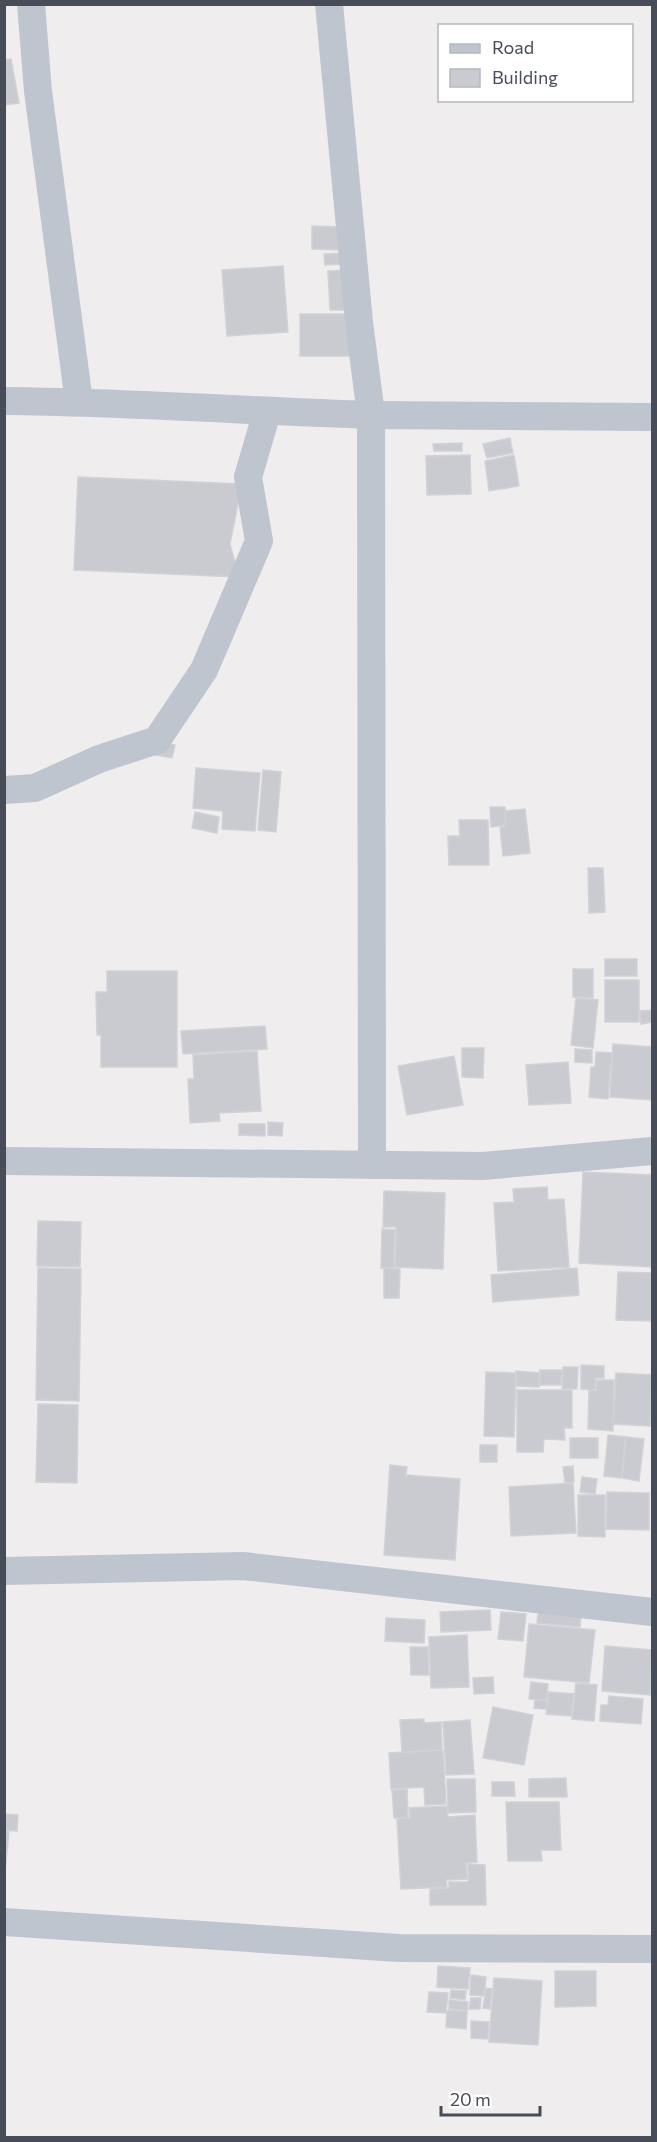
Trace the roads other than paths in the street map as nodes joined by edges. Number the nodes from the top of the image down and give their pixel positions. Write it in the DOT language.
graph roads {
  1 [pos="31,4"];
  2 [pos="329,4"];
  3 [pos="4,401"];
  4 [pos="79,402"];
  5 [pos="267,412"];
  6 [pos="371,415"];
  7 [pos="652,417"];
  8 [pos="4,790"];
  9 [pos="652,1151"];
  10 [pos="4,1161"];
  11 [pos="372,1165"];
  12 [pos="4,1571"];
  13 [pos="652,1612"];
  14 [pos="4,1922"];
  15 [pos="652,1949"];
  1 -- 4 [label="street"];
  2 -- 6 [label="street"];
  3 -- 4 [label="street"];
  4 -- 5 [label="street"];
  5 -- 6 [label="street"];
  5 -- 8 [label="street"];
  6 -- 7 [label="street"];
  6 -- 11 [label="street"];
  9 -- 11 [label="street"];
  10 -- 11 [label="street"];
  12 -- 13 [label="street"];
  14 -- 15 [label="street"];
}
